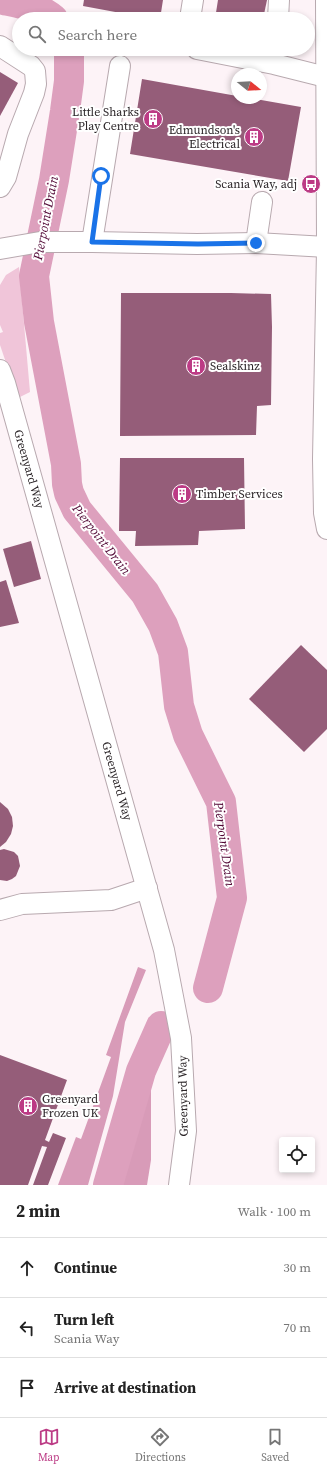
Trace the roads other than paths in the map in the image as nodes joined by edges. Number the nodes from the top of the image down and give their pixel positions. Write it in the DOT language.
graph roads {
  1 [pos="193,0"];
  2 [pos="279,0"];
  3 [pos="326,0"];
  4 [pos="191,12"];
  5 [pos="278,12"];
  6 [pos="0,46"];
  7 [pos="12,54"];
  8 [pos="16,56"];
  9 [pos="274,57"];
  10 [pos="120,66"];
  11 [pos="326,77"];
  12 [pos="327,127"];
  13 [pos="327,157"];
  14 [pos="0,187"];
  15 [pos="262,202"];
  16 [pos="327,241"];
  17 [pos="92,242"];
  18 [pos="256,243"];
  19 [pos="327,248"];
  20 [pos="4,251"];
  21 [pos="327,265"];
  22 [pos="327,298"];
  23 [pos="2,378"];
  24 [pos="325,459"];
  25 [pos="327,529"];
  26 [pos="147,888"];
  27 [pos="0,910"];
  28 [pos="179,1185"];
  1 -- 4 [label="street"];
  2 -- 5 [label="street"];
  3 -- 11 [label="street"];
  6 -- 7 [label="street"];
  8 -- 14 [label="street"];
  9 -- 11 [label="street"];
  10 -- 17 [label="street"];
  11 -- 12 [label="street"];
  12 -- 13 [label="street"];
  13 -- 16 [label="street"];
  15 -- 18 [label="street"];
  17 -- 18 [label="street"];
  17 -- 20 [label="street"];
  18 -- 19 [label="street"];
  19 -- 21 [label="street"];
  21 -- 22 [label="street"];
  22 -- 24 [label="street"];
  23 -- 26 [label="street, Greenyard Way"];
  24 -- 25 [label="street"];
  26 -- 27 [label="street"];
  26 -- 28 [label="street, Greenyard Way"];
}
